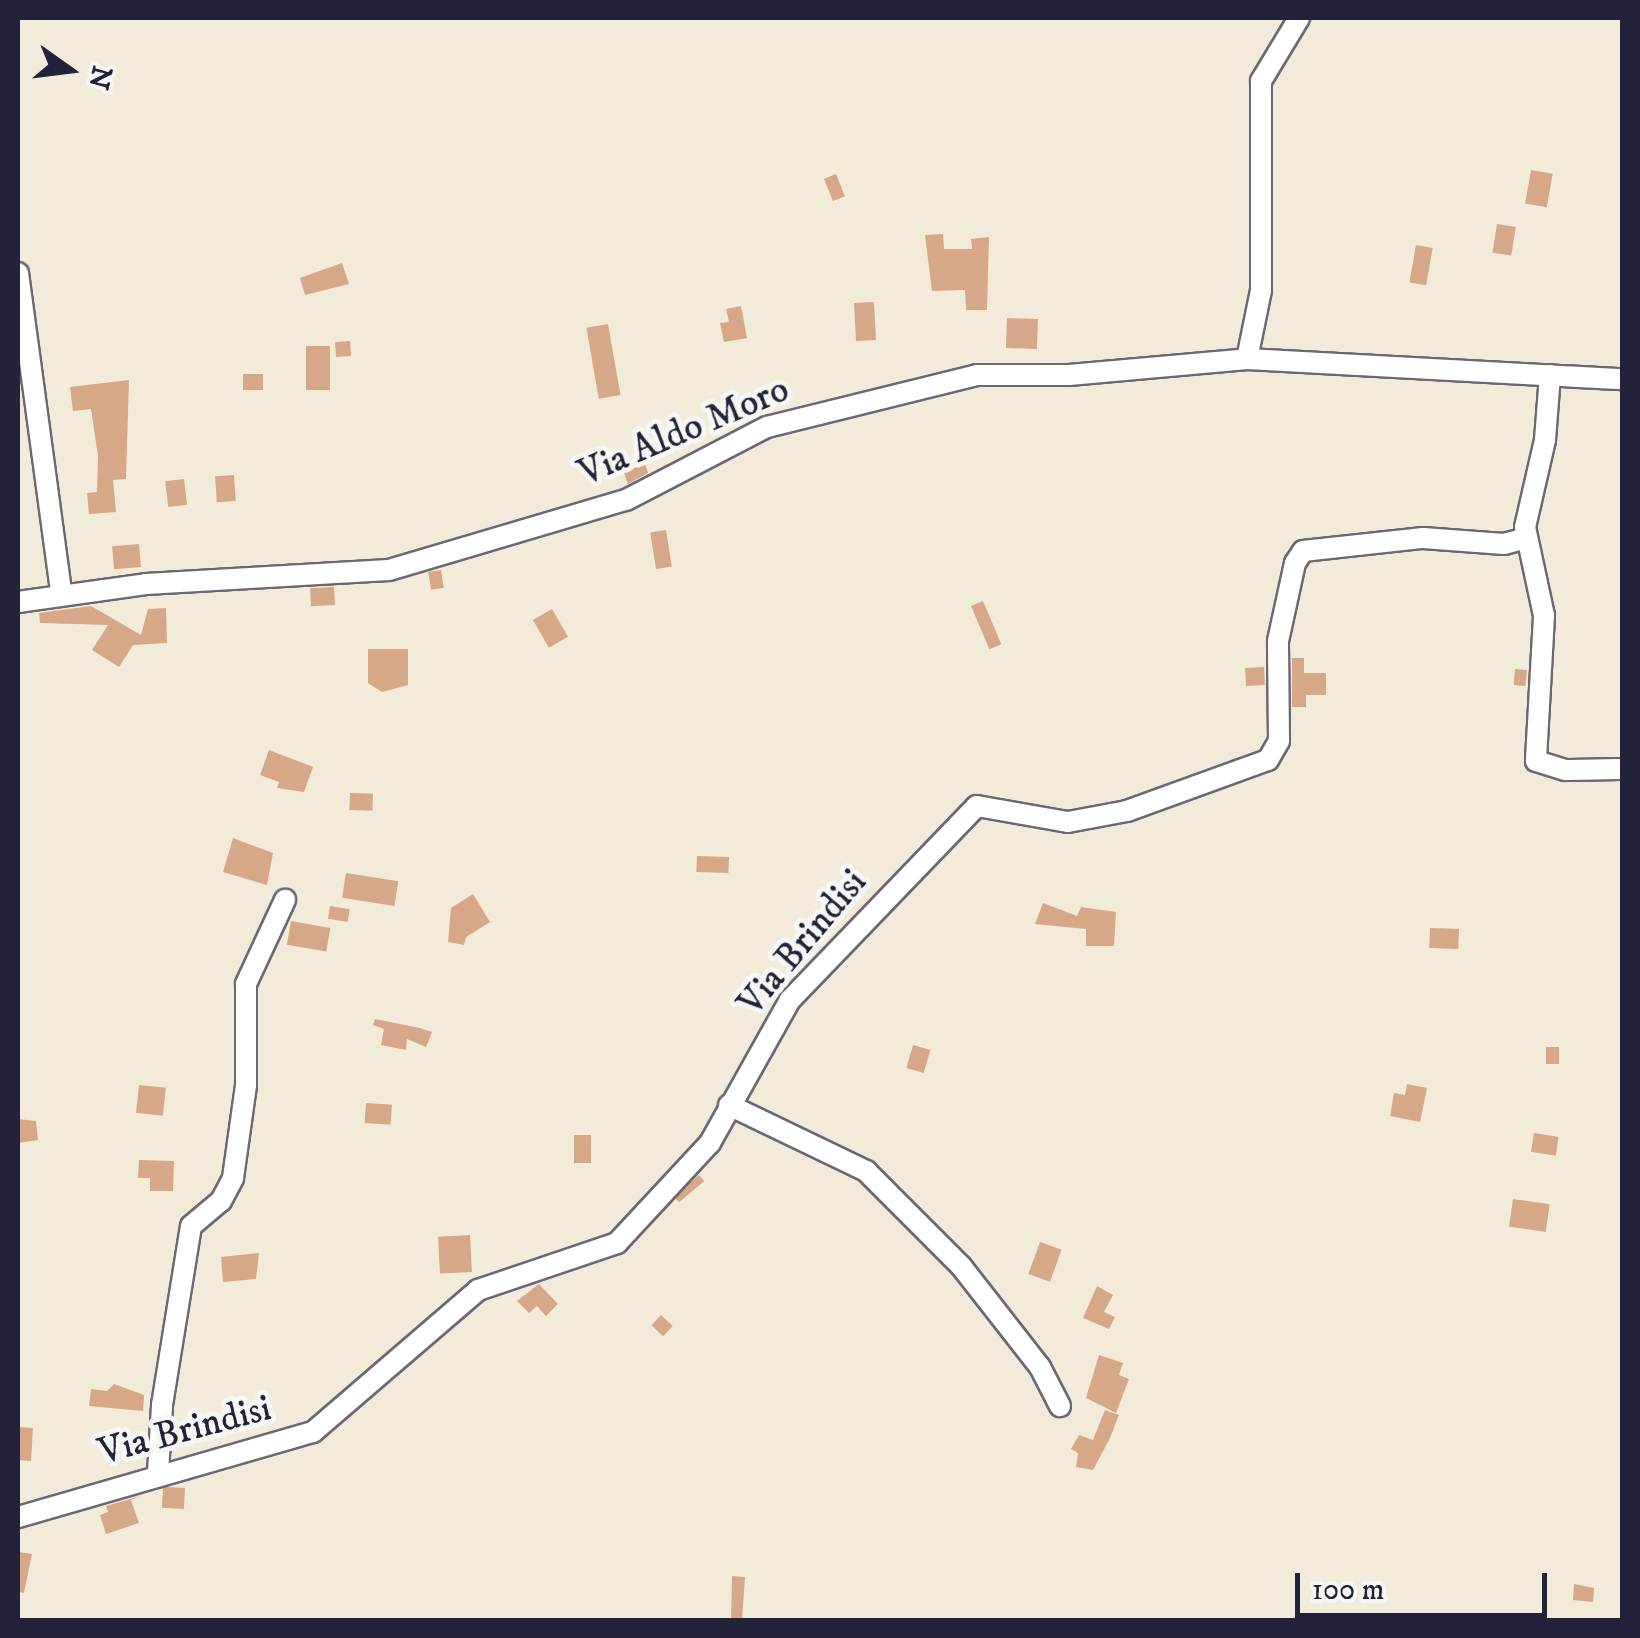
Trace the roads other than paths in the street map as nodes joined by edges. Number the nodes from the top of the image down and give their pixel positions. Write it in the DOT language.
graph roads {
  1 [pos="1299,18"];
  2 [pos="18,273"];
  3 [pos="1247,359"];
  4 [pos="1550,375"];
  5 [pos="1622,379"];
  6 [pos="1526,538"];
  7 [pos="62,592"];
  8 [pos="18,602"];
  9 [pos="1622,769"];
  10 [pos="285,900"];
  11 [pos="730,1105"];
  12 [pos="1060,1406"];
  13 [pos="158,1473"];
  14 [pos="18,1517"];
  1 -- 3 [label="street"];
  2 -- 7 [label="street"];
  3 -- 4 [label="street, Via Aldo Moro"];
  3 -- 7 [label="street, Via Aldo Moro"];
  4 -- 5 [label="street, Via Aldo Moro"];
  4 -- 6 [label="street"];
  6 -- 9 [label="street"];
  6 -- 11 [label="street, Via Brindisi"];
  7 -- 8 [label="street, Via Aldo Moro"];
  10 -- 13 [label="street"];
  11 -- 12 [label="street"];
  11 -- 13 [label="street, Via Brindisi"];
  13 -- 14 [label="street, Via Brindisi"];
}
